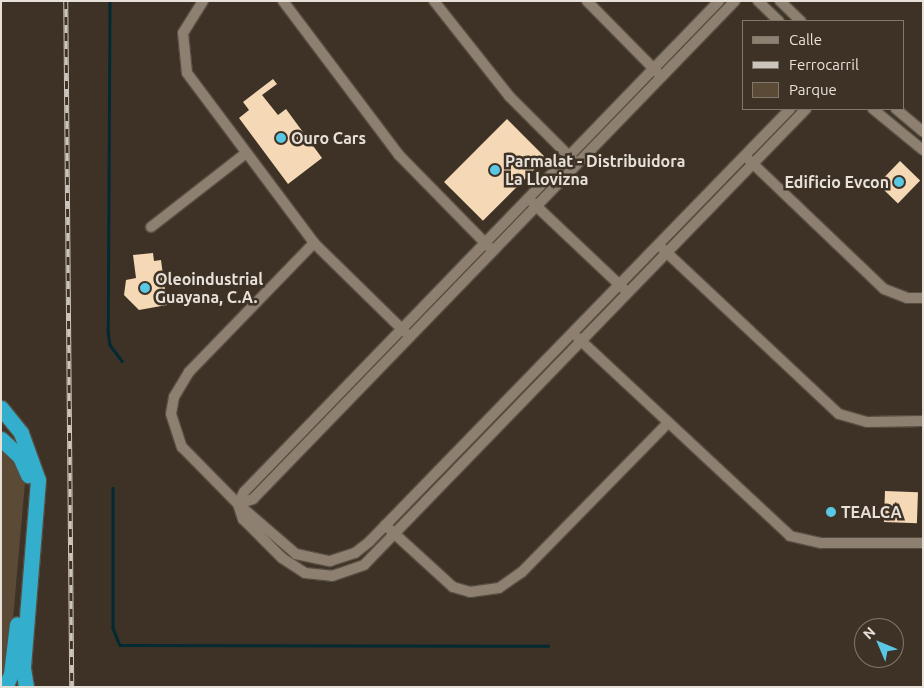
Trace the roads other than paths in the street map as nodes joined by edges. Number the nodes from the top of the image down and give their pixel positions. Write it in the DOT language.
graph roads {
  1 [pos="203,1"];
  2 [pos="283,1"];
  3 [pos="434,1"];
  4 [pos="587,1"];
  5 [pos="720,1"];
  6 [pos="735,1"];
  7 [pos="758,1"];
  8 [pos="780,1"];
  9 [pos="777,20"];
  10 [pos="800,20"];
  11 [pos="653,69"];
  12 [pos="662,77"];
  13 [pos="789,110"];
  14 [pos="805,110"];
  15 [pos="873,110"];
  16 [pos="897,110"];
  17 [pos="923,132"];
  18 [pos="923,150"];
  19 [pos="246,153"];
  20 [pos="569,156"];
  21 [pos="744,156"];
  22 [pos="578,164"];
  23 [pos="752,164"];
  24 [pos="528,198"];
  25 [pos="536,206"];
  26 [pos="150,227"];
  27 [pos="314,243"];
  28 [pos="484,243"];
  29 [pos="659,245"];
  30 [pos="493,251"];
  31 [pos="667,253"];
  32 [pos="619,284"];
  33 [pos="628,293"];
  34 [pos="923,298"];
  35 [pos="401,329"];
  36 [pos="572,333"];
  37 [pos="410,336"];
  38 [pos="582,341"];
  39 [pos="1,408"];
  40 [pos="923,421"];
  41 [pos="484,422"];
  42 [pos="667,424"];
  43 [pos="493,431"];
  44 [pos="1,439"];
  45 [pos="238,504"];
  46 [pos="385,525"];
  47 [pos="396,535"];
  48 [pos="923,543"];
  49 [pos="290,550"];
  50 [pos="282,558"];
  51 [pos="5,687"];
  52 [pos="26,687"];
  1 -- 19 [label="street"];
  2 -- 28 [label="street"];
  3 -- 20 [label="street"];
  4 -- 11 [label="street"];
  5 -- 11 [label="street"];
  6 -- 12 [label="street"];
  7 -- 9 [label="street"];
  8 -- 10 [label="street"];
  11 -- 12 [label="street"];
  11 -- 20 [label="street"];
  12 -- 22 [label="street"];
  13 -- 21 [label="street"];
  14 -- 23 [label="street"];
  15 -- 18 [label="street"];
  16 -- 17 [label="street"];
  19 -- 26 [label="street"];
  19 -- 27 [label="street"];
  20 -- 22 [label="street"];
  20 -- 24 [label="street"];
  21 -- 23 [label="street"];
  21 -- 29 [label="street"];
  22 -- 25 [label="street"];
  23 -- 31 [label="street"];
  23 -- 34 [label="street"];
  24 -- 25 [label="street"];
  24 -- 28 [label="street"];
  25 -- 30 [label="street"];
  25 -- 32 [label="street"];
  27 -- 35 [label="street"];
  27 -- 45 [label="street"];
  28 -- 30 [label="street"];
  28 -- 35 [label="street"];
  29 -- 31 [label="street"];
  29 -- 32 [label="street"];
  30 -- 37 [label="street"];
  31 -- 33 [label="street"];
  31 -- 40 [label="street"];
  32 -- 33 [label="street"];
  32 -- 36 [label="street"];
  33 -- 38 [label="street"];
  35 -- 37 [label="street"];
  35 -- 45 [label="street"];
  36 -- 38 [label="street"];
  36 -- 41 [label="street"];
  37 -- 45 [label="street"];
  38 -- 42 [label="street"];
  38 -- 43 [label="street"];
  39 -- 52 [label="highway"];
  41 -- 43 [label="street"];
  41 -- 46 [label="street"];
  42 -- 47 [label="street"];
  42 -- 48 [label="street"];
  43 -- 47 [label="street"];
  44 -- 51 [label="highway"];
  45 -- 49 [label="street"];
  45 -- 50 [label="street"];
  46 -- 47 [label="street"];
  46 -- 49 [label="street"];
  47 -- 50 [label="street"];
  49 -- 50 [label="street"];
}
